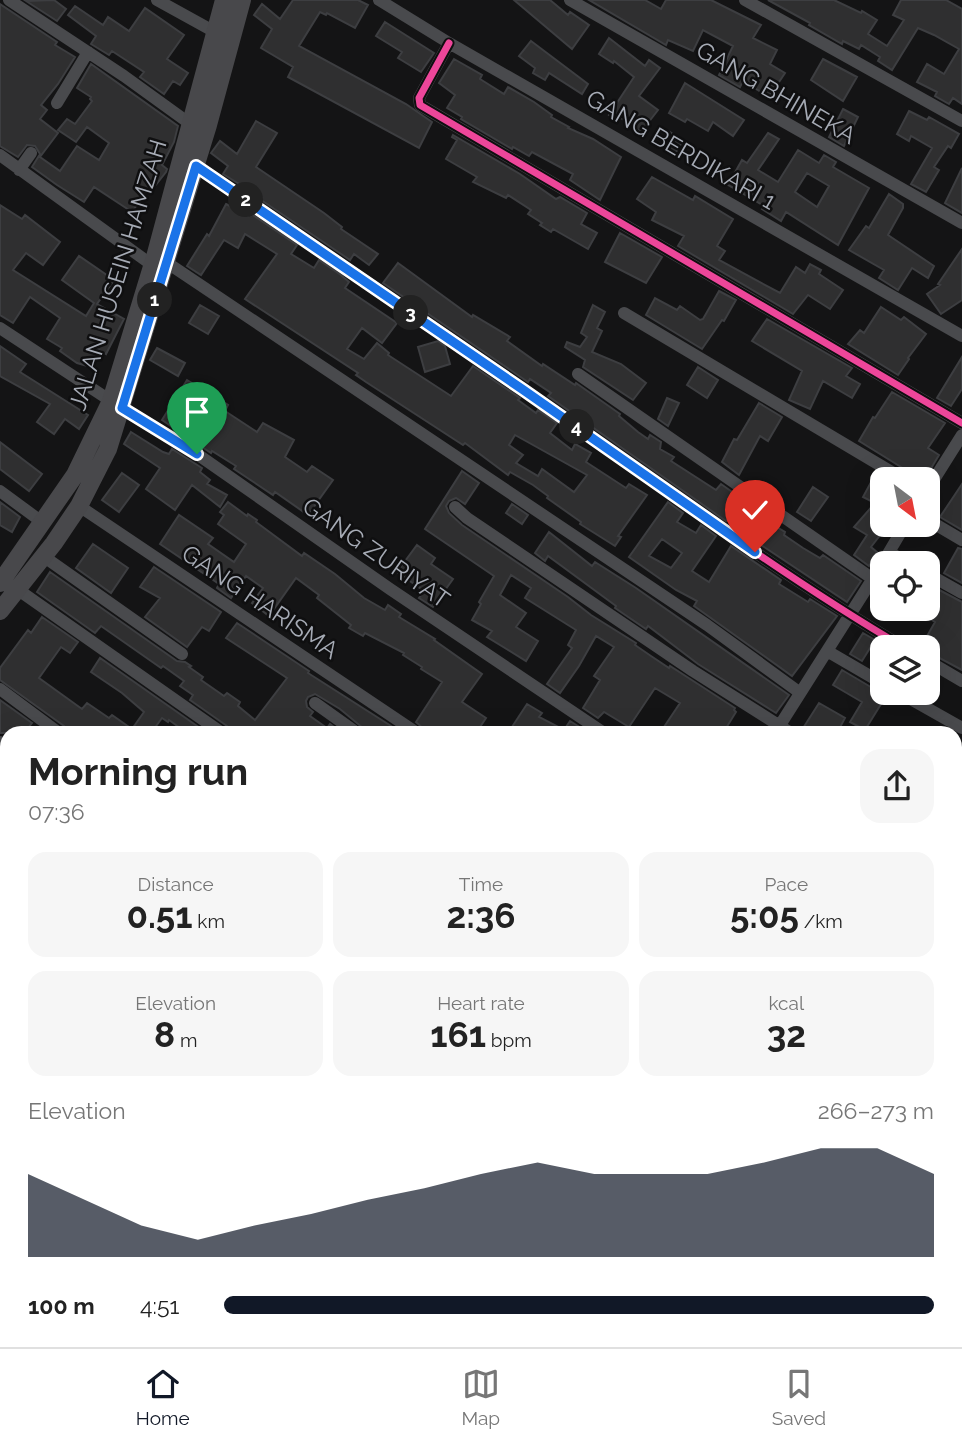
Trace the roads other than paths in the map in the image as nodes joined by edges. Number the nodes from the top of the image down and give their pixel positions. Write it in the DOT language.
graph roads {
  1 [pos="9,0"];
  2 [pos="157,0"];
  3 [pos="224,0"];
  4 [pos="242,0"];
  5 [pos="379,0"];
  6 [pos="570,0"];
  7 [pos="745,0"];
  8 [pos="215,32"];
  9 [pos="449,43"];
  10 [pos="88,52"];
  11 [pos="57,103"];
  12 [pos="962,121"];
  13 [pos="189,123"];
  14 [pos="31,153"];
  15 [pos="0,155"];
  16 [pos="196,166"];
  17 [pos="19,170"];
  18 [pos="962,223"];
  19 [pos="159,263"];
  20 [pos="624,313"];
  21 [pos="0,328"];
  22 [pos="962,336"];
  23 [pos="578,374"];
  24 [pos="116,405"];
  25 [pos="962,423"];
  26 [pos="962,435"];
  27 [pos="883,467"];
  28 [pos="940,470"];
  29 [pos="0,491"];
  30 [pos="79,506"];
  31 [pos="455,507"];
  32 [pos="42,522"];
  33 [pos="940,527"];
  34 [pos="962,540"];
  35 [pos="43,556"];
  36 [pos="870,577"];
  37 [pos="940,581"];
  38 [pos="870,584"];
  39 [pos="8,586"];
  40 [pos="962,593"];
  41 [pos="0,611"];
  42 [pos="851,616"];
  43 [pos="883,635"];
  44 [pos="827,651"];
  45 [pos="182,654"];
  46 [pos="940,668"];
  47 [pos="870,675"];
  48 [pos="962,681"];
  49 [pos="0,689"];
  50 [pos="799,692"];
  51 [pos="315,704"];
  52 [pos="921,705"];
  53 [pos="50,726"];
  54 [pos="212,726"];
  55 [pos="348,726"];
  56 [pos="407,726"];
  57 [pos="594,726"];
  58 [pos="771,726"];
  59 [pos="779,726"];
  60 [pos="958,726"];
  1 -- 10 [label="street"];
  2 -- 8 [label="street"];
  3 -- 8 [label="street, JALAN HUSEIN HAMZAH"];
  4 -- 16 [label="street, JALAN HUSEIN HAMZAH"];
  5 -- 9 [label="street, GANG BERDIKARI 1"];
  6 -- 18 [label="street, GANG BHINEKA"];
  7 -- 12 [label="street"];
  8 -- 13 [label="street, JALAN HUSEIN HAMZAH"];
  9 -- 22 [label="street, GANG BERDIKARI 1"];
  9 -- 25 [label="street"];
  10 -- 11 [label="street"];
  10 -- 13 [label="street"];
  13 -- 19 [label="street, JALAN HUSEIN HAMZAH"];
  14 -- 17 [label="street"];
  15 -- 17 [label="street"];
  16 -- 19 [label="street, JALAN HUSEIN HAMZAH"];
  16 -- 42 [label="street"];
  17 -- 19 [label="street"];
  19 -- 24 [label="street, JALAN HUSEIN HAMZAH"];
  19 -- 50 [label="street"];
  20 -- 27 [label="street"];
  21 -- 24 [label="street, GANG ZURIYAT"];
  23 -- 36 [label="street"];
  24 -- 30 [label="street, JALAN HUSEIN HAMZAH"];
  24 -- 32 [label="street, JALAN HUSEIN HAMZAH"];
  24 -- 57 [label="street, GANG ZURIYAT"];
  26 -- 28 [label="street"];
  29 -- 32 [label="street"];
  30 -- 35 [label="street, JALAN HUSEIN HAMZAH"];
  30 -- 56 [label="street, GANG HARISMA"];
  31 -- 58 [label="street"];
  32 -- 39 [label="street, JALAN HUSEIN HAMZAH"];
  33 -- 34 [label="street"];
  35 -- 39 [label="street, JALAN HUSEIN HAMZAH"];
  35 -- 45 [label="street"];
  37 -- 40 [label="street"];
  38 -- 42 [label="street"];
  39 -- 41 [label="street, JALAN HUSEIN HAMZAH"];
  39 -- 54 [label="street"];
  42 -- 43 [label="street"];
  42 -- 44 [label="street"];
  44 -- 47 [label="street"];
  44 -- 50 [label="street"];
  46 -- 48 [label="street"];
  49 -- 53 [label="street"];
  50 -- 59 [label="street"];
  51 -- 55 [label="street"];
  52 -- 60 [label="street"];
}
